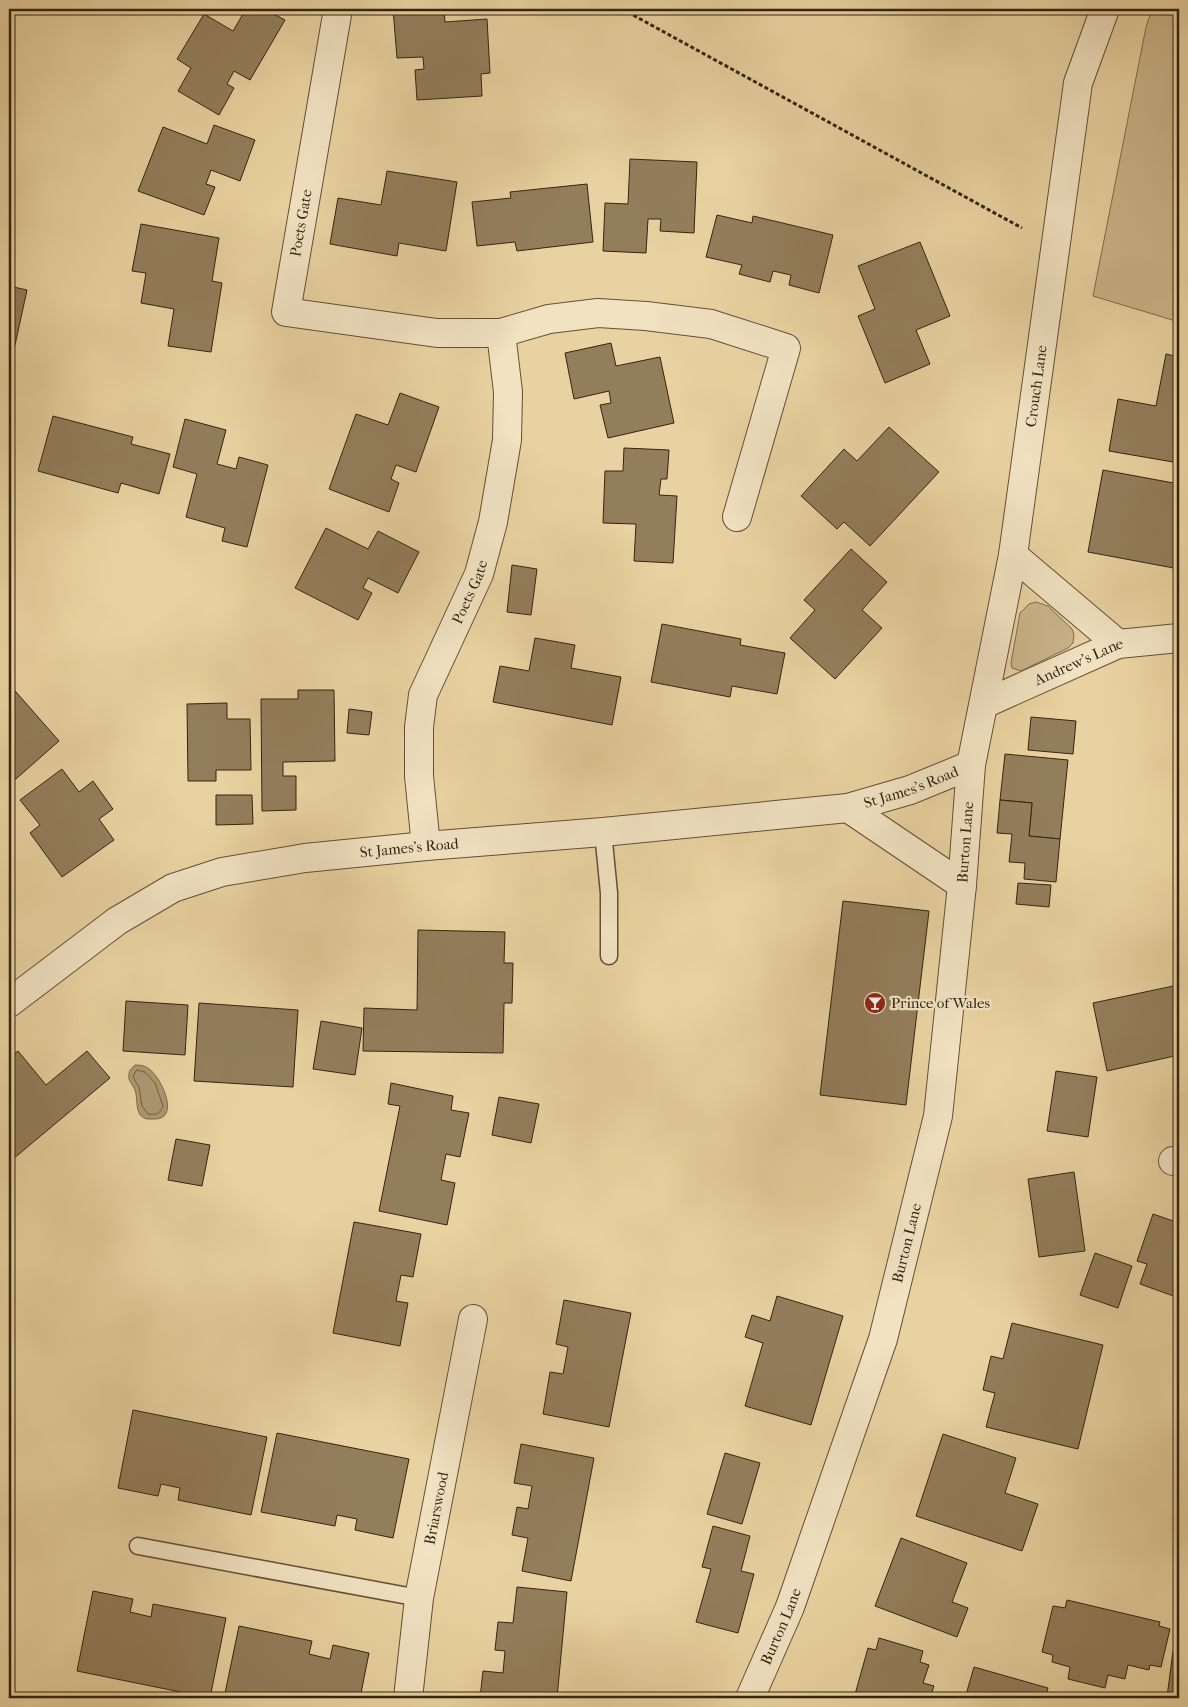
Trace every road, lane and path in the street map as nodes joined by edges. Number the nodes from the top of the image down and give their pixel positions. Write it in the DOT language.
graph roads {
  1 [pos="338,9"];
  2 [pos="622,9"];
  3 [pos="1105,9"];
  4 [pos="1055,246"];
  5 [pos="501,333"];
  6 [pos="736,517"];
  7 [pos="1013,555"];
  8 [pos="1179,638"];
  9 [pos="1118,644"];
  10 [pos="984,704"];
  11 [pos="971,765"];
  12 [pos="848,808"];
  13 [pos="603,832"];
  14 [pos="426,846"];
  15 [pos="962,885"];
  16 [pos="609,956"];
  17 [pos="9,1003"];
  18 [pos="473,1319"];
  19 [pos="138,1546"];
  20 [pos="419,1598"];
  21 [pos="408,1698"];
  22 [pos="750,1698"];
  1 -- 5 [label="street, Poets Gate"];
  2 -- 4 [label="path"];
  3 -- 4 [label="street, Crouch Lane"];
  4 -- 7 [label="street, Crouch Lane"];
  5 -- 6 [label="street, Poets Gate"];
  5 -- 14 [label="street, Poets Gate"];
  7 -- 9 [label="street"];
  7 -- 10 [label="street, Crouch Lane"];
  8 -- 9 [label="street, Andrew's Lane"];
  9 -- 10 [label="street, Andrew's Lane"];
  10 -- 11 [label="street, Crouch Lane"];
  11 -- 12 [label="street, St James's Road"];
  11 -- 15 [label="street, Burton Lane"];
  12 -- 13 [label="street, St James's Road"];
  12 -- 15 [label="street, St James's Road"];
  13 -- 14 [label="street, St James's Road"];
  13 -- 16 [label="lane"];
  14 -- 17 [label="street, St James's Road"];
  15 -- 22 [label="street, Burton Lane"];
  18 -- 20 [label="street, Briarswood"];
  19 -- 20 [label="lane"];
  20 -- 21 [label="street, Briarswood"];
}
